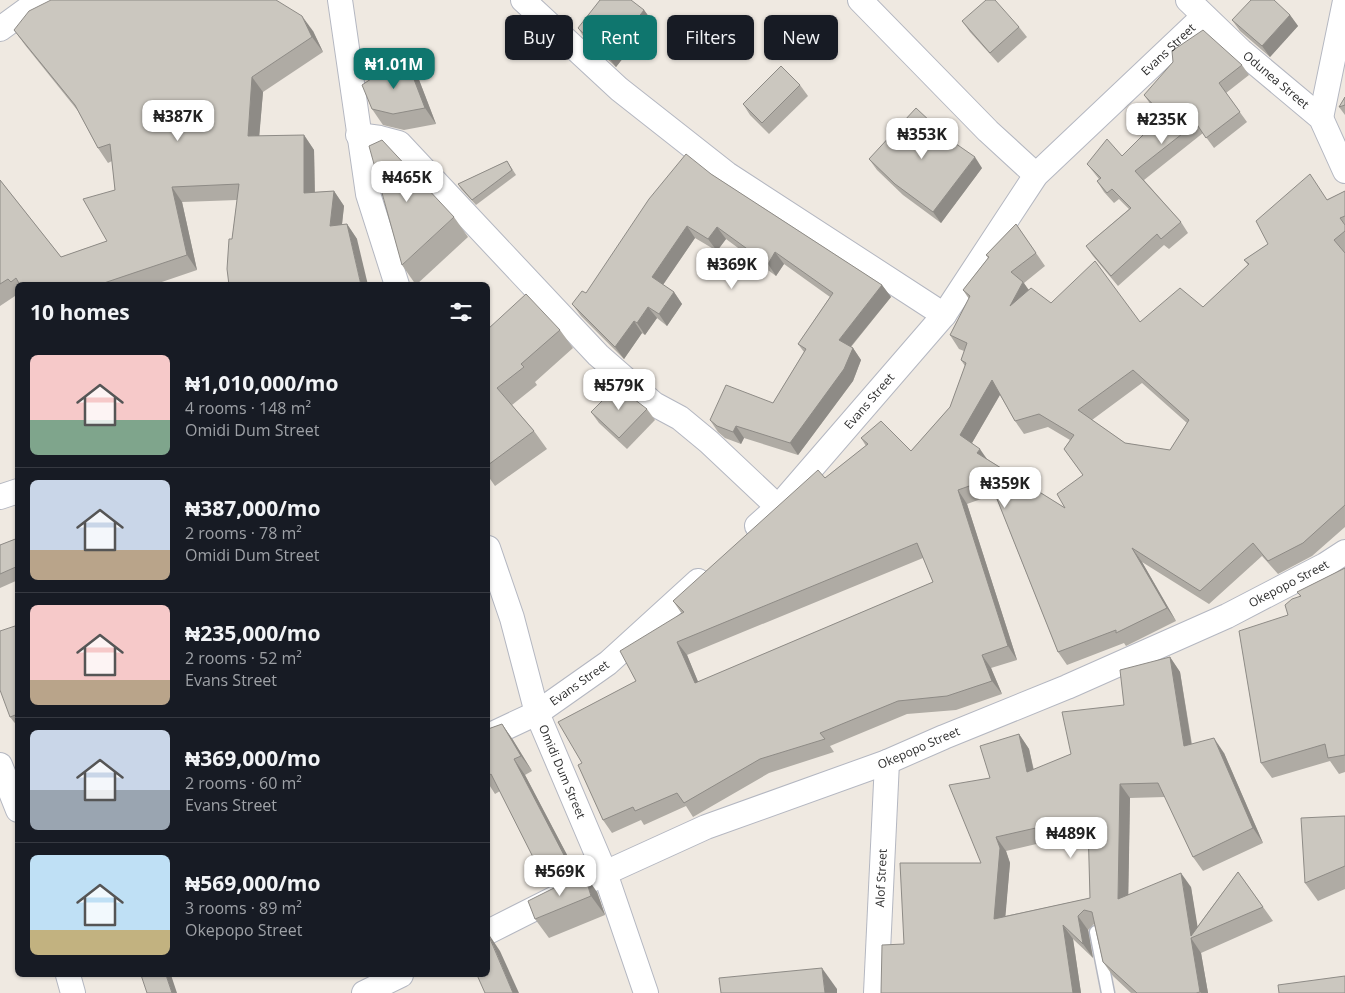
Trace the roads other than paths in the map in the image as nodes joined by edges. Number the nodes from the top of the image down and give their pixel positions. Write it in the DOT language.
graph roads {
  1 [pos="40,0"];
  2 [pos="340,0"];
  3 [pos="523,0"];
  4 [pos="860,0"];
  5 [pos="1345,1"];
  6 [pos="1196,8"];
  7 [pos="0,29"];
  8 [pos="1321,118"];
  9 [pos="358,135"];
  10 [pos="1345,171"];
  11 [pos="1036,175"];
  12 [pos="396,282"];
  13 [pos="944,315"];
  14 [pos="15,492"];
  15 [pos="0,497"];
  16 [pos="778,507"];
  17 [pos="741,541"];
  18 [pos="1345,552"];
  19 [pos="490,554"];
  20 [pos="712,568"];
  21 [pos="537,713"];
  22 [pos="490,735"];
  23 [pos="887,762"];
  24 [pos="0,765"];
  25 [pos="15,802"];
  26 [pos="605,874"];
  27 [pos="490,931"];
  28 [pos="1096,932"];
  29 [pos="69,977"];
  30 [pos="397,977"];
  31 [pos="73,993"];
  32 [pos="364,993"];
  33 [pos="646,993"];
  34 [pos="876,993"];
  35 [pos="1108,993"];
  1 -- 7 [label="street"];
  2 -- 9 [label="street"];
  3 -- 13 [label="street"];
  4 -- 11 [label="street"];
  5 -- 8 [label="street"];
  6 -- 8 [label="street, Odunea Street"];
  6 -- 11 [label="street, Evans Street"];
  8 -- 10 [label="street, Odunea Street"];
  9 -- 12 [label="street"];
  9 -- 16 [label="street"];
  11 -- 13 [label="street, Evans Street"];
  13 -- 16 [label="street, Evans Street"];
  14 -- 15 [label="street"];
  16 -- 17 [label="street, Evans Street"];
  18 -- 23 [label="street, Okepopo Street"];
  19 -- 21 [label="street, Omidi Dum Street"];
  20 -- 21 [label="street, Evans Street"];
  21 -- 22 [label="street, Evans Street"];
  21 -- 26 [label="street, Omidi Dum Street"];
  23 -- 26 [label="street, Okepopo Street"];
  23 -- 34 [label="street, Alof Street"];
  24 -- 25 [label="street"];
  26 -- 27 [label="street, Okepopo Street"];
  26 -- 33 [label="street, Omidi Dum Street"];
  28 -- 35 [label="lane"];
  29 -- 31 [label="street"];
  30 -- 32 [label="street"];
}
